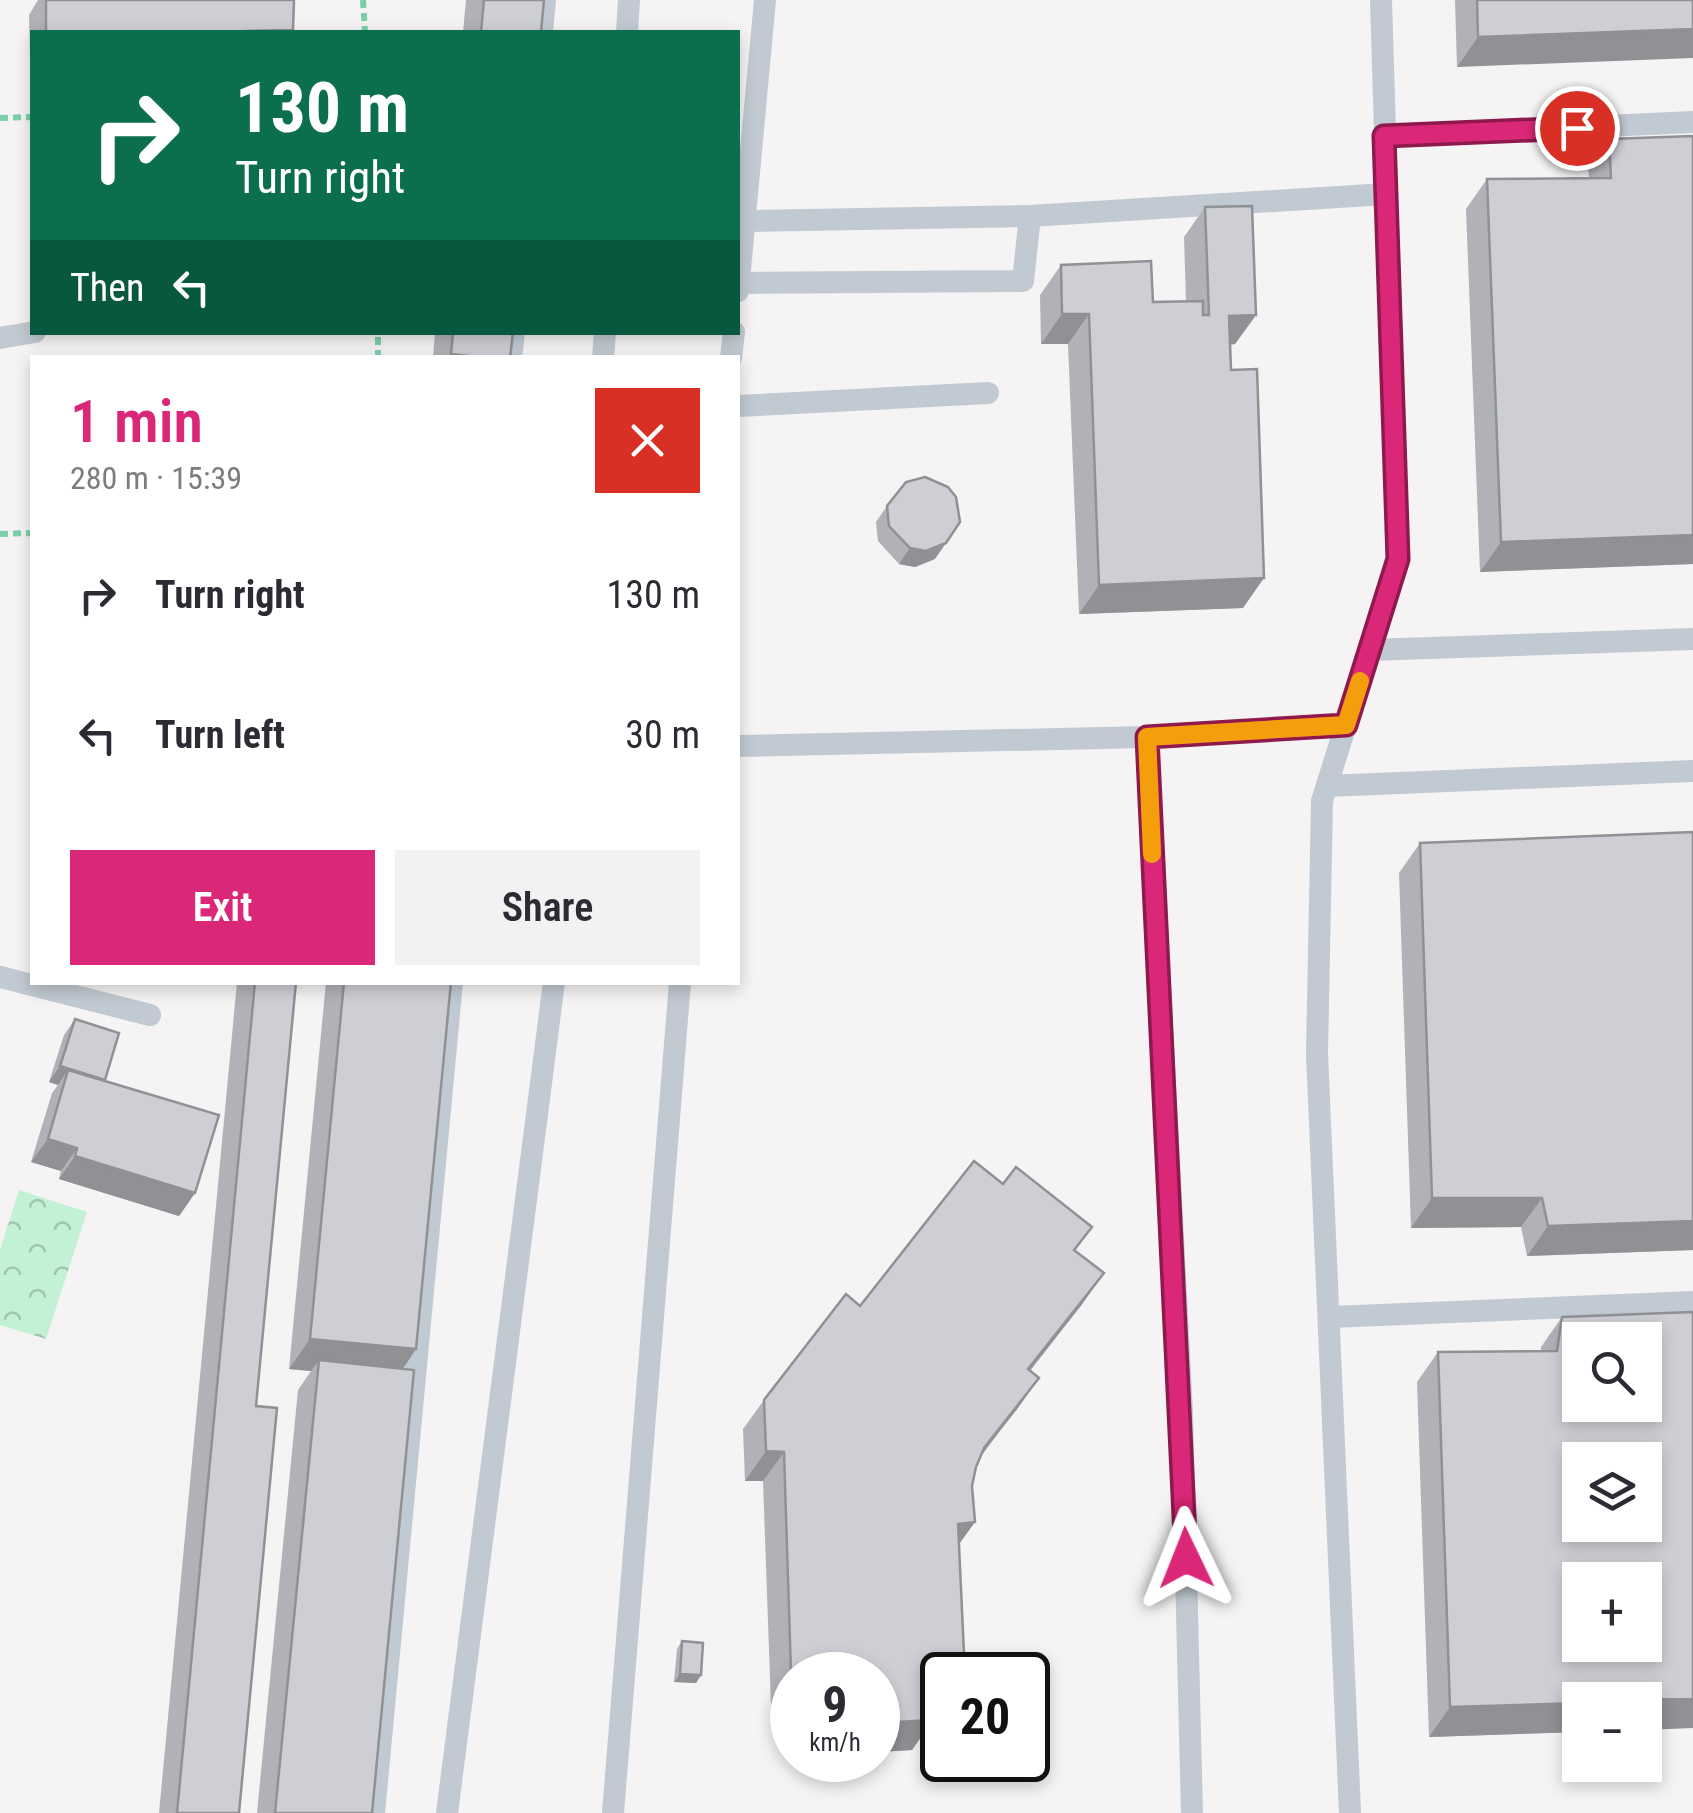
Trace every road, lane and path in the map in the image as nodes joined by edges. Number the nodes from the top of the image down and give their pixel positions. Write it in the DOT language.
graph roads {
  1 [pos="363,0"];
  2 [pos="545,0"];
  3 [pos="629,0"];
  4 [pos="764,0"];
  5 [pos="1381,0"];
  6 [pos="365,30"];
  7 [pos="542,30"];
  8 [pos="627,30"];
  9 [pos="30,117"];
  10 [pos="0,118"];
  11 [pos="1693,122"];
  12 [pos="1384,136"];
  13 [pos="1386,194"];
  14 [pos="1030,216"];
  15 [pos="744,220"];
  16 [pos="740,262"];
  17 [pos="740,283"];
  18 [pos="30,333"];
  19 [pos="0,338"];
  20 [pos="988,393"];
  21 [pos="740,406"];
  22 [pos="30,533"];
  23 [pos="0,534"];
  24 [pos="1693,639"];
  25 [pos="1370,650"];
  26 [pos="1346,725"];
  27 [pos="1147,737"];
  28 [pos="740,746"];
  29 [pos="1693,772"];
  30 [pos="1327,786"];
  31 [pos="0,977"];
  32 [pos="30,984"];
  33 [pos="32,985"];
  34 [pos="452,985"];
  35 [pos="554,985"];
  36 [pos="680,985"];
  37 [pos="150,1014"];
  38 [pos="1693,1302"];
  39 [pos="1331,1317"];
  40 [pos="374,1813"];
  41 [pos="448,1813"];
  42 [pos="613,1813"];
  43 [pos="1192,1813"];
  44 [pos="1350,1813"];
  1 -- 6 [label="path"];
  2 -- 7 [label="lane"];
  3 -- 8 [label="lane"];
  4 -- 15 [label="lane"];
  5 -- 12 [label="lane"];
  9 -- 10 [label="path"];
  11 -- 12 [label="lane"];
  12 -- 13 [label="lane"];
  13 -- 14 [label="lane"];
  13 -- 25 [label="lane"];
  14 -- 15 [label="lane"];
  14 -- 17 [label="lane"];
  15 -- 16 [label="lane"];
  18 -- 19 [label="lane"];
  20 -- 21 [label="lane"];
  22 -- 23 [label="path"];
  24 -- 25 [label="lane"];
  25 -- 26 [label="lane"];
  26 -- 27 [label="lane"];
  26 -- 30 [label="lane"];
  27 -- 28 [label="lane"];
  27 -- 43 [label="lane"];
  29 -- 30 [label="lane"];
  30 -- 39 [label="lane"];
  31 -- 32 [label="lane"];
  33 -- 37 [label="lane"];
  34 -- 40 [label="lane"];
  35 -- 41 [label="lane"];
  36 -- 42 [label="lane"];
  38 -- 39 [label="lane"];
  39 -- 44 [label="lane"];
}
